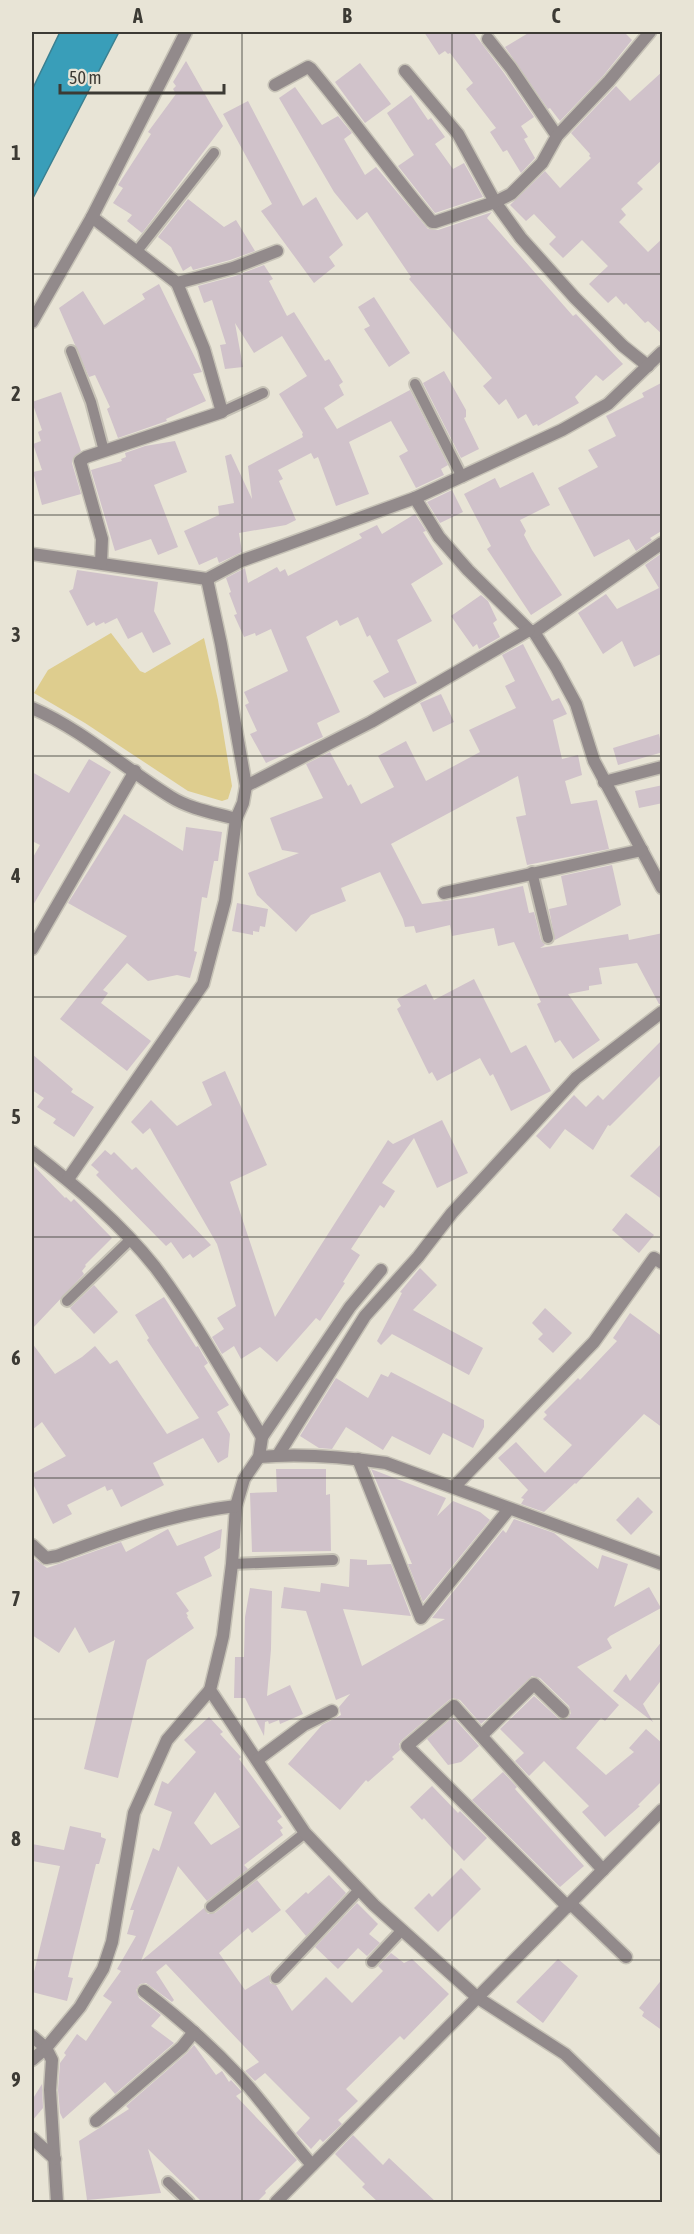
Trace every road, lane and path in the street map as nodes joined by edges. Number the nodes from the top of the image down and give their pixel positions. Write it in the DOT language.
graph roads {
  1 [pos="186,32"];
  2 [pos="650,32"];
  3 [pos="488,39"];
  4 [pos="405,71"];
  5 [pos="275,85"];
  6 [pos="557,136"];
  7 [pos="214,153"];
  8 [pos="495,202"];
  9 [pos="92,217"];
  10 [pos="137,251"];
  11 [pos="277,251"];
  12 [pos="177,283"];
  13 [pos="32,322"];
  14 [pos="71,351"];
  15 [pos="663,352"];
  16 [pos="648,366"];
  17 [pos="415,384"];
  18 [pos="263,393"];
  19 [pos="222,412"];
  20 [pos="104,451"];
  21 [pos="462,477"];
  22 [pos="415,498"];
  23 [pos="663,543"];
  24 [pos="32,554"];
  25 [pos="101,563"];
  26 [pos="207,579"];
  27 [pos="531,631"];
  28 [pos="32,708"];
  29 [pos="663,767"];
  30 [pos="135,771"];
  31 [pos="604,782"];
  32 [pos="246,786"];
  33 [pos="236,819"];
  34 [pos="642,850"];
  35 [pos="532,872"];
  36 [pos="663,888"];
  37 [pos="444,893"];
  38 [pos="548,938"];
  39 [pos="32,949"];
  40 [pos="663,1012"];
  41 [pos="32,1152"];
  42 [pos="68,1179"];
  43 [pos="131,1239"];
  44 [pos="663,1263"];
  45 [pos="381,1270"];
  46 [pos="67,1301"];
  47 [pos="262,1437"];
  48 [pos="278,1455"];
  49 [pos="259,1457"];
  50 [pos="358,1459"];
  51 [pos="454,1486"];
  52 [pos="236,1506"];
  53 [pos="509,1509"];
  54 [pos="32,1545"];
  55 [pos="333,1560"];
  56 [pos="232,1564"];
  57 [pos="663,1564"];
  58 [pos="210,1689"];
  59 [pos="332,1711"];
  60 [pos="563,1713"];
  61 [pos="482,1735"];
  62 [pos="257,1760"];
  63 [pos="663,1810"];
  64 [pos="305,1833"];
  65 [pos="603,1870"];
  66 [pos="359,1890"];
  67 [pos="569,1905"];
  68 [pos="211,1907"];
  69 [pos="402,1930"];
  70 [pos="627,1957"];
  71 [pos="372,1962"];
  72 [pos="276,1978"];
  73 [pos="144,1991"];
  74 [pos="478,1998"];
  75 [pos="194,2032"];
  76 [pos="32,2036"];
  77 [pos="46,2048"];
  78 [pos="32,2060"];
  79 [pos="96,2121"];
  80 [pos="32,2139"];
  81 [pos="663,2148"];
  82 [pos="54,2159"];
  83 [pos="312,2165"];
  84 [pos="168,2182"];
  85 [pos="57,2202"];
  86 [pos="189,2202"];
  87 [pos="276,2202"];
  1 -- 9 [label="street"];
  2 -- 6 [label="street"];
  3 -- 6 [label="street"];
  4 -- 8 [label="street"];
  5 -- 8 [label="street"];
  6 -- 8 [label="street"];
  7 -- 10 [label="lane"];
  8 -- 16 [label="street"];
  9 -- 10 [label="street"];
  9 -- 13 [label="street"];
  10 -- 12 [label="street"];
  11 -- 12 [label="street"];
  12 -- 19 [label="street"];
  14 -- 20 [label="lane"];
  15 -- 16 [label="street"];
  16 -- 21 [label="street"];
  17 -- 21 [label="lane"];
  18 -- 19 [label="lane"];
  19 -- 20 [label="street"];
  20 -- 25 [label="street"];
  21 -- 22 [label="street"];
  22 -- 26 [label="street"];
  22 -- 27 [label="street"];
  23 -- 27 [label="street"];
  24 -- 25 [label="street"];
  25 -- 26 [label="street"];
  26 -- 32 [label="street"];
  27 -- 31 [label="street"];
  27 -- 32 [label="street"];
  28 -- 30 [label="street"];
  29 -- 31 [label="street"];
  30 -- 33 [label="street"];
  30 -- 39 [label="street"];
  31 -- 34 [label="street"];
  32 -- 33 [label="street"];
  33 -- 42 [label="street"];
  34 -- 35 [label="street"];
  34 -- 36 [label="street"];
  35 -- 37 [label="street"];
  35 -- 38 [label="lane"];
  40 -- 48 [label="street"];
  41 -- 42 [label="street"];
  42 -- 43 [label="street"];
  43 -- 46 [label="lane"];
  43 -- 47 [label="street"];
  44 -- 51 [label="street"];
  45 -- 47 [label="street"];
  47 -- 49 [label="street"];
  48 -- 49 [label="street"];
  48 -- 50 [label="street"];
  49 -- 52 [label="street"];
  50 -- 51 [label="street"];
  50 -- 53 [label="street"];
  51 -- 53 [label="street"];
  52 -- 54 [label="street"];
  52 -- 56 [label="street"];
  53 -- 57 [label="street"];
  55 -- 56 [label="lane"];
  56 -- 58 [label="street"];
  58 -- 62 [label="street"];
  58 -- 77 [label="street"];
  59 -- 62 [label="street"];
  60 -- 61 [label="street"];
  61 -- 65 [label="street"];
  61 -- 67 [label="street"];
  62 -- 64 [label="street"];
  63 -- 65 [label="street"];
  64 -- 66 [label="street"];
  64 -- 68 [label="lane"];
  65 -- 67 [label="street"];
  66 -- 69 [label="street"];
  66 -- 72 [label="lane"];
  67 -- 70 [label="street"];
  67 -- 74 [label="street"];
  69 -- 71 [label="lane"];
  69 -- 74 [label="street"];
  73 -- 75 [label="street"];
  74 -- 81 [label="street"];
  74 -- 83 [label="street"];
  75 -- 79 [label="street"];
  75 -- 83 [label="street"];
  76 -- 77 [label="street"];
  77 -- 78 [label="street"];
  77 -- 82 [label="street"];
  80 -- 82 [label="street"];
  82 -- 85 [label="street"];
  83 -- 87 [label="street"];
  84 -- 86 [label="lane"];
}
